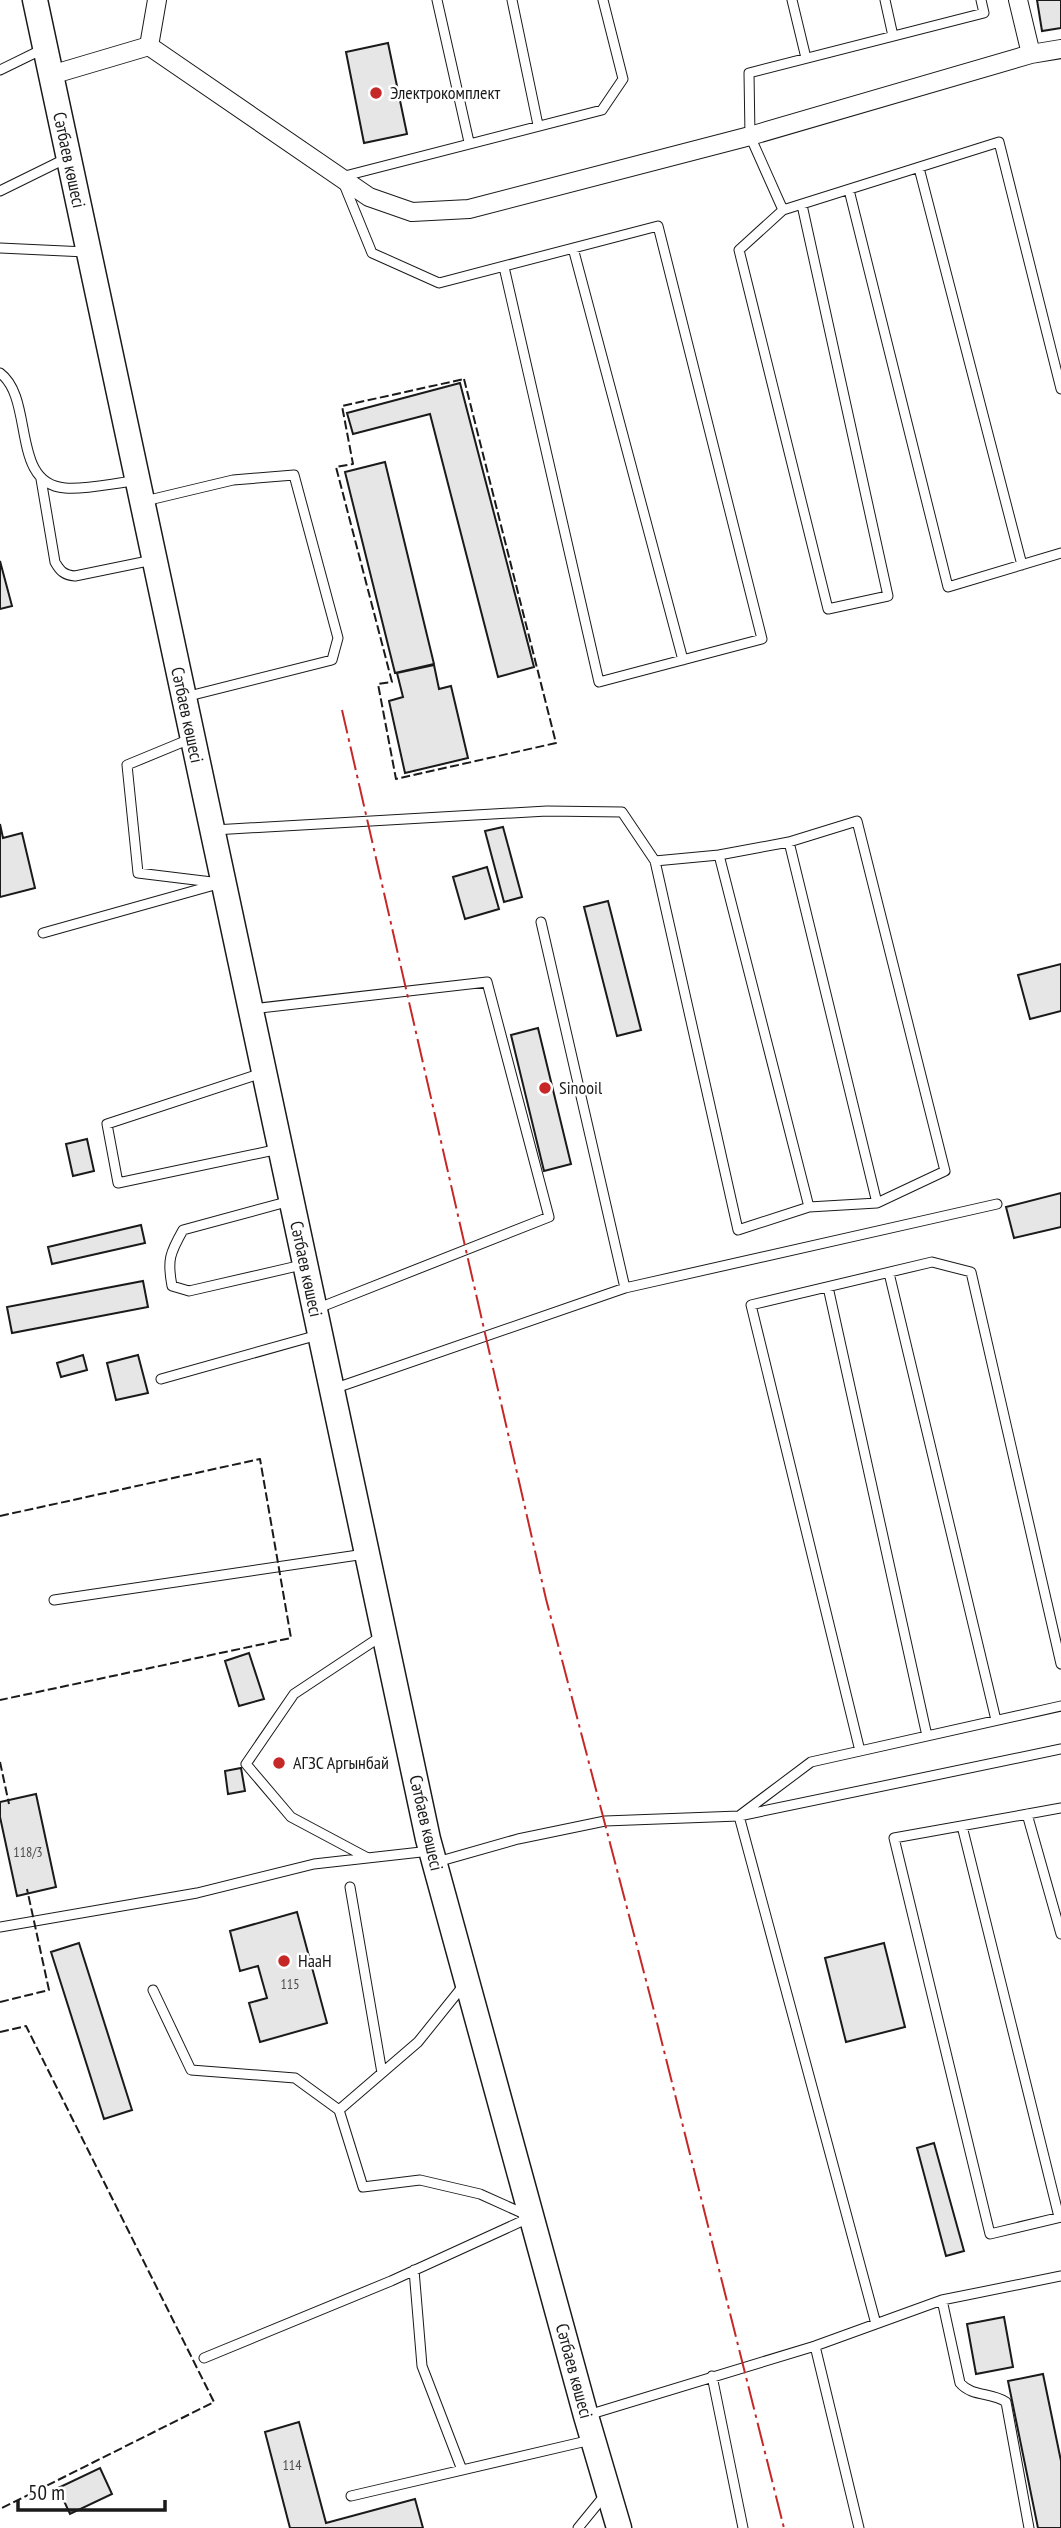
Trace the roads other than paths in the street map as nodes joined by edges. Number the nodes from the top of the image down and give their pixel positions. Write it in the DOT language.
graph roads {
  1 [pos="34,0"];
  2 [pos="157,0"];
  3 [pos="437,0"];
  4 [pos="512,0"];
  5 [pos="603,0"];
  6 [pos="792,0"];
  7 [pos="885,0"];
  8 [pos="981,0"];
  9 [pos="1018,0"];
  10 [pos="893,36"];
  11 [pos="149,46"];
  12 [pos="45,48"];
  13 [pos="1061,49"];
  14 [pos="1031,54"];
  15 [pos="806,58"];
  16 [pos="0,70"];
  17 [pos="51,75"];
  18 [pos="538,125"];
  19 [pos="750,136"];
  20 [pos="469,142"];
  21 [pos="68,157"];
  22 [pos="919,168"];
  23 [pos="341,177"];
  24 [pos="849,190"];
  25 [pos="0,191"];
  26 [pos="802,205"];
  27 [pos="783,210"];
  28 [pos="0,248"];
  29 [pos="573,248"];
  30 [pos="89,253"];
  31 [pos="505,267"];
  32 [pos="0,373"];
  33 [pos="1061,389"];
  34 [pos="41,479"];
  35 [pos="140,491"];
  36 [pos="1061,553"];
  37 [pos="154,560"];
  38 [pos="1021,565"];
  39 [pos="683,660"];
  40 [pos="183,697"];
  41 [pos="192,738"];
  42 [pos="212,830"];
  43 [pos="789,842"];
  44 [pos="719,855"];
  45 [pos="655,861"];
  46 [pos="223,883"];
  47 [pos="541,922"];
  48 [pos="43,933"];
  49 [pos="250,1009"];
  50 [pos="264,1073"];
  51 [pos="280,1149"];
  52 [pos="291,1201"];
  53 [pos="877,1203"];
  54 [pos="997,1204"];
  55 [pos="808,1207"];
  56 [pos="305,1265"];
  57 [pos="889,1273"];
  58 [pos="828,1287"];
  59 [pos="625,1288"];
  60 [pos="315,1310"];
  61 [pos="320,1334"];
  62 [pos="160,1379"];
  63 [pos="332,1390"];
  64 [pos="367,1554"];
  65 [pos="54,1600"];
  66 [pos="384,1635"];
  67 [pos="1061,1664"];
  68 [pos="1061,1706"];
  69 [pos="996,1720"];
  70 [pos="927,1736"];
  71 [pos="1061,1749"];
  72 [pos="860,1751"];
  73 [pos="1061,1808"];
  74 [pos="1027,1814"];
  75 [pos="739,1816"];
  76 [pos="962,1826"];
  77 [pos="433,1857"];
  78 [pos="367,1858"];
  79 [pos="351,1887"];
  80 [pos="0,1927"];
  81 [pos="1061,1934"];
  82 [pos="467,1982"];
  83 [pos="153,1990"];
  84 [pos="382,2073"];
  85 [pos="340,2110"];
  86 [pos="531,2217"];
  87 [pos="1060,2217"];
  88 [pos="414,2270"];
  89 [pos="1061,2276"];
  90 [pos="942,2300"];
  91 [pos="876,2324"];
  92 [pos="815,2346"];
  93 [pos="204,2358"];
  94 [pos="712,2376"];
  95 [pos="589,2428"];
  96 [pos="462,2470"];
  97 [pos="608,2491"];
  98 [pos="351,2496"];
  99 [pos="578,2528"];
  100 [pos="619,2528"];
  101 [pos="743,2528"];
  102 [pos="859,2528"];
  103 [pos="1029,2528"];
  1 -- 12 [label="main road, Сәтбаев көшесі"];
  2 -- 11 [label="street"];
  3 -- 20 [label="lane"];
  4 -- 18 [label="lane"];
  5 -- 18 [label="lane"];
  6 -- 15 [label="lane"];
  7 -- 10 [label="lane"];
  8 -- 10 [label="lane"];
  9 -- 14 [label="street"];
  10 -- 15 [label="lane"];
  11 -- 17 [label="street"];
  11 -- 23 [label="street"];
  12 -- 16 [label="lane"];
  12 -- 17 [label="main road, Сәтбаев көшесі"];
  13 -- 14 [label="street"];
  14 -- 19 [label="street"];
  15 -- 19 [label="lane"];
  17 -- 21 [label="main road, Сәтбаев көшесі"];
  18 -- 20 [label="lane"];
  19 -- 23 [label="street"];
  19 -- 27 [label="lane"];
  20 -- 23 [label="lane"];
  21 -- 25 [label="lane"];
  21 -- 30 [label="main road, Сәтбаев көшесі"];
  22 -- 24 [label="lane"];
  22 -- 33 [label="lane"];
  22 -- 38 [label="lane"];
  23 -- 31 [label="lane"];
  24 -- 26 [label="lane"];
  24 -- 38 [label="lane"];
  26 -- 27 [label="lane"];
  26 -- 27 [label="lane"];
  28 -- 30 [label="lane"];
  29 -- 31 [label="lane"];
  29 -- 39 [label="lane"];
  29 -- 39 [label="lane"];
  30 -- 35 [label="main road, Сәтбаев көшесі"];
  31 -- 39 [label="lane"];
  32 -- 34 [label="lane"];
  34 -- 35 [label="lane"];
  34 -- 37 [label="lane"];
  35 -- 37 [label="main road, Сәтбаев көшесі"];
  35 -- 40 [label="lane"];
  36 -- 38 [label="lane"];
  37 -- 40 [label="main road, Сәтбаев көшесі"];
  40 -- 41 [label="main road, Сәтбаев көшесі"];
  41 -- 42 [label="main road, Сәтбаев көшесі"];
  41 -- 46 [label="lane"];
  42 -- 45 [label="lane"];
  42 -- 46 [label="main road, Сәтбаев көшесі"];
  43 -- 44 [label="lane"];
  43 -- 53 [label="lane"];
  43 -- 53 [label="lane"];
  44 -- 45 [label="lane"];
  44 -- 55 [label="lane"];
  45 -- 55 [label="lane"];
  46 -- 48 [label="lane"];
  46 -- 49 [label="main road, Сәтбаев көшесі"];
  47 -- 59 [label="lane"];
  49 -- 50 [label="main road, Сәтбаев көшесі"];
  49 -- 60 [label="lane"];
  50 -- 51 [label="main road, Сәтбаев көшесі"];
  50 -- 51 [label="lane"];
  51 -- 52 [label="main road, Сәтбаев көшесі"];
  52 -- 56 [label="main road, Сәтбаев көшесі"];
  52 -- 56 [label="lane"];
  53 -- 55 [label="lane"];
  54 -- 59 [label="lane"];
  56 -- 60 [label="main road, Сәтбаев көшесі"];
  57 -- 58 [label="lane"];
  57 -- 67 [label="lane"];
  57 -- 69 [label="lane"];
  58 -- 70 [label="lane"];
  58 -- 72 [label="lane"];
  59 -- 63 [label="lane"];
  60 -- 61 [label="main road, Сәтбаев көшесі"];
  61 -- 62 [label="lane"];
  61 -- 63 [label="main road, Сәтбаев көшесі"];
  63 -- 64 [label="main road, Сәтбаев көшесі"];
  64 -- 65 [label="lane"];
  64 -- 66 [label="main road, Сәтбаев көшесі"];
  66 -- 77 [label="main road, Сәтбаев көшесі"];
  66 -- 78 [label="lane"];
  68 -- 69 [label="lane"];
  69 -- 70 [label="lane"];
  70 -- 72 [label="lane"];
  71 -- 75 [label="lane"];
  72 -- 75 [label="lane"];
  73 -- 74 [label="lane"];
  74 -- 76 [label="lane"];
  74 -- 81 [label="lane"];
  75 -- 77 [label="lane"];
  75 -- 91 [label="lane"];
  76 -- 87 [label="lane"];
  76 -- 87 [label="lane"];
  77 -- 78 [label="lane"];
  77 -- 82 [label="main road, Сәтбаев көшесі"];
  78 -- 80 [label="lane"];
  79 -- 84 [label="lane"];
  82 -- 84 [label="lane"];
  82 -- 86 [label="main road, Сәтбаев көшесі"];
  83 -- 85 [label="lane"];
  84 -- 85 [label="lane"];
  85 -- 86 [label="lane"];
  86 -- 88 [label="lane"];
  86 -- 95 [label="main road, Сәтбаев көшесі"];
  88 -- 93 [label="lane"];
  88 -- 96 [label="lane"];
  89 -- 90 [label="lane"];
  90 -- 91 [label="lane"];
  90 -- 103 [label="lane"];
  91 -- 92 [label="lane"];
  92 -- 94 [label="lane"];
  92 -- 102 [label="lane"];
  94 -- 95 [label="lane"];
  94 -- 101 [label="lane"];
  95 -- 96 [label="lane"];
  95 -- 97 [label="main road, Сәтбаев көшесі"];
  96 -- 98 [label="lane"];
  97 -- 99 [label="lane"];
  97 -- 100 [label="main road, Сәтбаев көшесі"];
}
